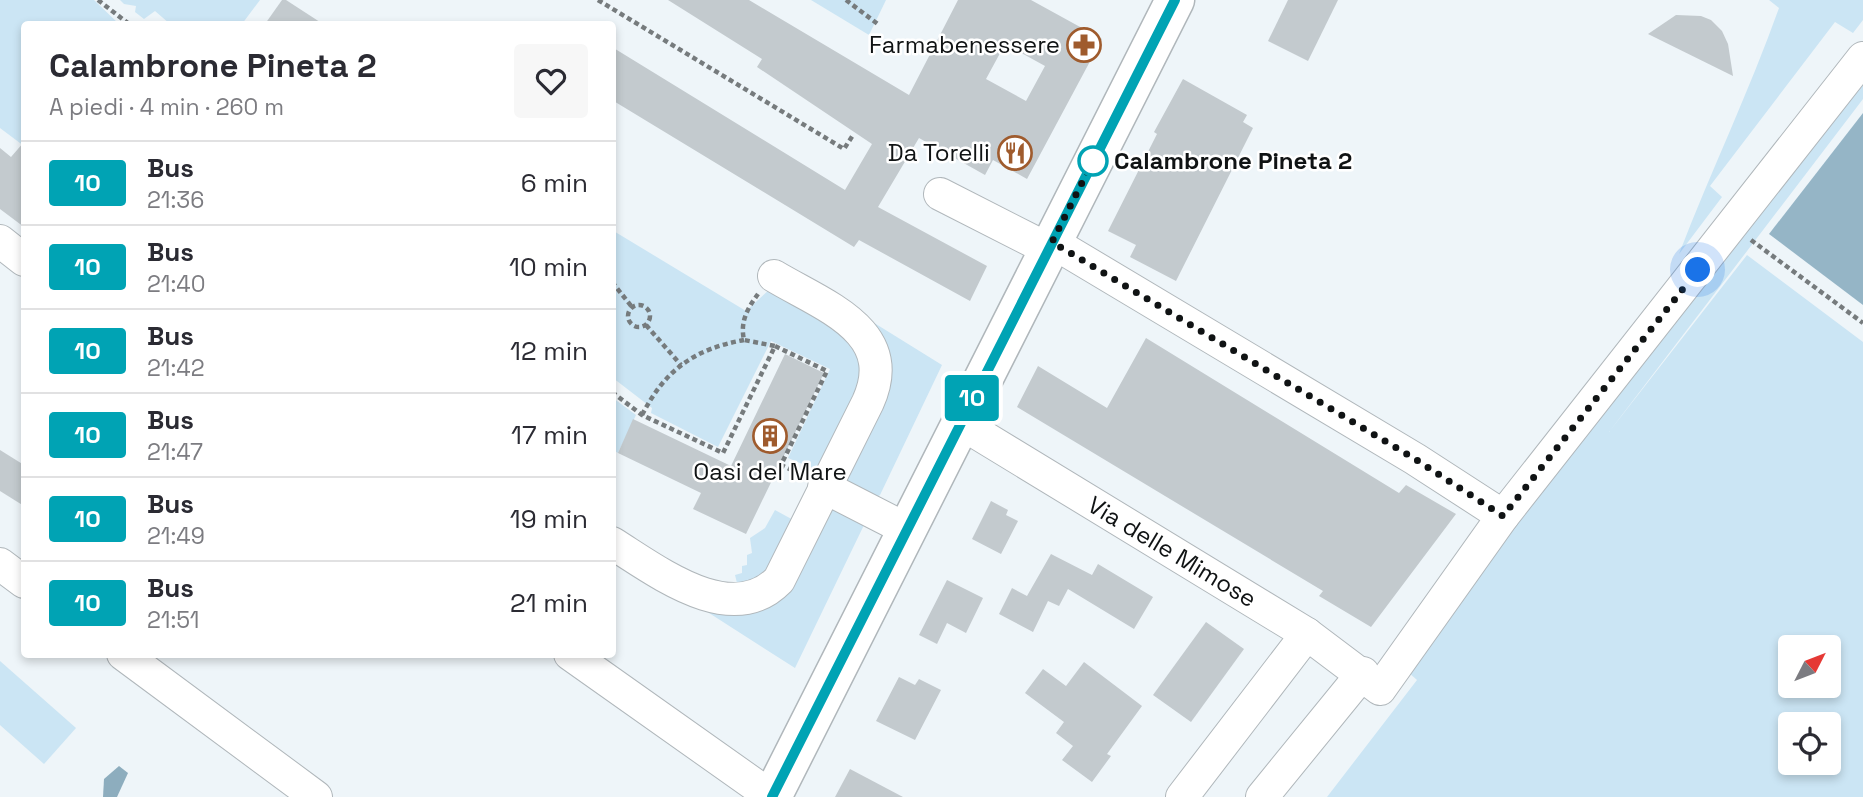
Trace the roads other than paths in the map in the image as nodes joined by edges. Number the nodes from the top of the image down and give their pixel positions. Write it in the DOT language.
graph roads {
  1 [pos="1175,0"];
  2 [pos="1863,58"];
  3 [pos="940,194"];
  4 [pos="0,242"];
  5 [pos="1050,246"];
  6 [pos="21,258"];
  7 [pos="774,276"];
  8 [pos="959,422"];
  9 [pos="824,487"];
  10 [pos="1503,516"];
  11 [pos="906,529"];
  12 [pos="616,545"];
  13 [pos="0,564"];
  14 [pos="21,580"];
  15 [pos="1307,634"];
  16 [pos="127,658"];
  17 [pos="576,658"];
  18 [pos="1371,681"];
  19 [pos="316,797"];
  20 [pos="772,797"];
  21 [pos="1182,797"];
  22 [pos="1262,797"];
  1 -- 5 [label="main road"];
  2 -- 10 [label="street"];
  3 -- 5 [label="street"];
  4 -- 6 [label="street"];
  5 -- 8 [label="main road"];
  5 -- 10 [label="street"];
  7 -- 9 [label="street"];
  8 -- 11 [label="main road"];
  8 -- 15 [label="street, Via delle Mimose"];
  9 -- 11 [label="street"];
  9 -- 12 [label="street"];
  10 -- 18 [label="street"];
  11 -- 20 [label="main road"];
  13 -- 14 [label="street"];
  15 -- 18 [label="street, Via delle Mimose"];
  15 -- 21 [label="street"];
  16 -- 19 [label="street"];
  17 -- 20 [label="street"];
  18 -- 22 [label="street"];
}
